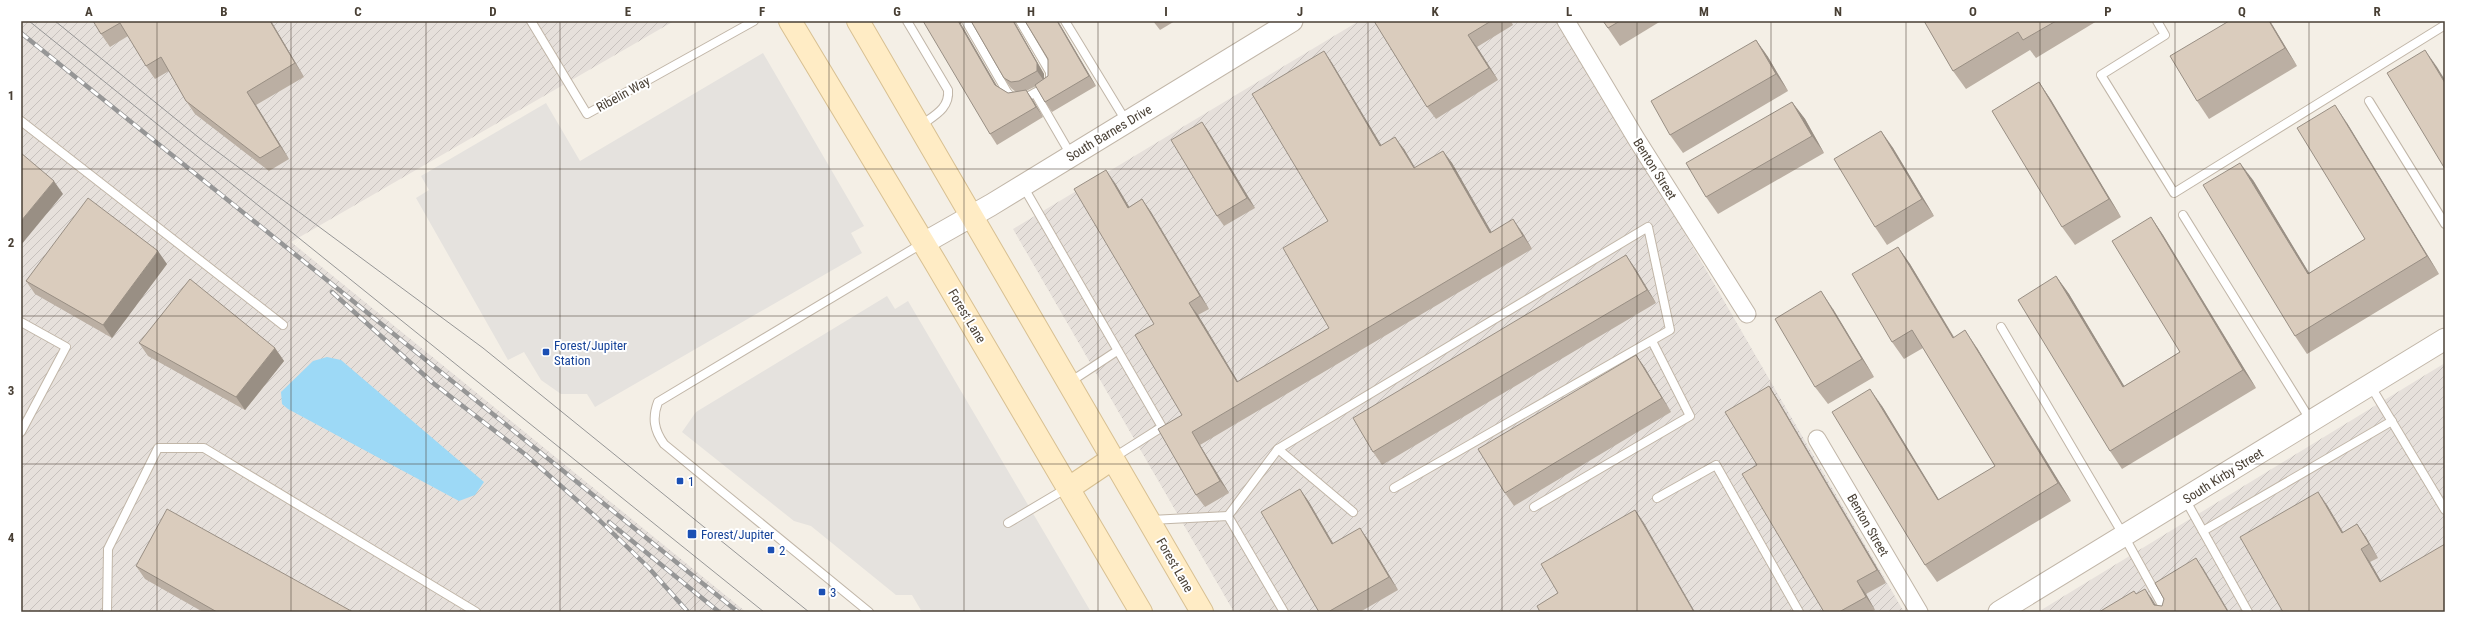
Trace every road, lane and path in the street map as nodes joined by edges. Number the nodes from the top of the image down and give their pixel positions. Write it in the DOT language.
graph roads {
  1 [pos="531,21"];
  2 [pos="754,21"];
  3 [pos="790,21"];
  4 [pos="858,21"];
  5 [pos="908,21"];
  6 [pos="966,21"];
  7 [pos="1020,21"];
  8 [pos="1065,21"];
  9 [pos="1292,21"];
  10 [pos="1566,21"];
  11 [pos="2157,21"];
  12 [pos="2445,25"];
  13 [pos="1035,93"];
  14 [pos="2369,101"];
  15 [pos="21,121"];
  16 [pos="1127,122"];
  17 [pos="919,126"];
  18 [pos="1071,156"];
  19 [pos="1023,185"];
  20 [pos="2183,215"];
  21 [pos="972,216"];
  22 [pos="2445,224"];
  23 [pos="924,243"];
  24 [pos="1747,314"];
  25 [pos="21,322"];
  26 [pos="283,325"];
  27 [pos="2001,326"];
  28 [pos="2445,339"];
  29 [pos="1652,341"];
  30 [pos="1117,351"];
  31 [pos="1067,383"];
  32 [pos="2370,385"];
  33 [pos="2312,421"];
  34 [pos="2392,421"];
  35 [pos="21,432"];
  36 [pos="1818,439"];
  37 [pos="1278,449"];
  38 [pos="1112,459"];
  39 [pos="1068,488"];
  40 [pos="1394,488"];
  41 [pos="1657,498"];
  42 [pos="2185,499"];
  43 [pos="1534,507"];
  44 [pos="2445,510"];
  45 [pos="1353,512"];
  46 [pos="1228,516"];
  47 [pos="1148,520"];
  48 [pos="1008,523"];
  49 [pos="2203,531"];
  50 [pos="2124,536"];
  51 [pos="106,612"];
  52 [pos="476,612"];
  53 [pos="869,612"];
  54 [pos="1141,612"];
  55 [pos="1202,612"];
  56 [pos="1284,612"];
  57 [pos="1799,612"];
  58 [pos="1919,612"];
  59 [pos="1999,612"];
  60 [pos="2166,612"];
  61 [pos="2248,612"];
  1 -- 2 [label="lane, Ribelin Way"];
  3 -- 23 [label="main road, Forest Lane"];
  4 -- 17 [label="main road, Forest Lane"];
  5 -- 17 [label="lane"];
  6 -- 13 [label="lane"];
  7 -- 13 [label="lane"];
  8 -- 16 [label="lane"];
  9 -- 16 [label="street, South Barnes Drive"];
  10 -- 24 [label="street, Benton Street"];
  11 -- 12 [label="lane"];
  13 -- 18 [label="lane"];
  14 -- 22 [label="lane"];
  15 -- 26 [label="lane"];
  16 -- 18 [label="street, South Barnes Drive"];
  17 -- 21 [label="main road, Forest Lane"];
  18 -- 19 [label="street, South Barnes Drive"];
  19 -- 21 [label="street, South Barnes Drive"];
  19 -- 30 [label="lane"];
  20 -- 33 [label="lane"];
  21 -- 23 [label="street, South Barnes Drive"];
  21 -- 31 [label="main road, Forest Lane"];
  23 -- 39 [label="main road, Forest Lane"];
  23 -- 53 [label="lane"];
  25 -- 35 [label="lane"];
  27 -- 50 [label="lane"];
  28 -- 32 [label="street, South Kirby Street"];
  29 -- 37 [label="lane"];
  29 -- 40 [label="lane"];
  29 -- 43 [label="lane"];
  30 -- 31 [label="lane"];
  30 -- 38 [label="lane"];
  31 -- 38 [label="main road, Forest Lane"];
  32 -- 33 [label="street, South Kirby Street"];
  32 -- 34 [label="lane"];
  33 -- 42 [label="street, South Kirby Street"];
  34 -- 44 [label="lane"];
  34 -- 49 [label="lane"];
  36 -- 58 [label="street, Benton Street"];
  37 -- 45 [label="lane"];
  37 -- 46 [label="lane"];
  38 -- 39 [label="main road"];
  38 -- 47 [label="main road, Forest Lane"];
  39 -- 48 [label="lane"];
  39 -- 54 [label="main road, Forest Lane"];
  41 -- 57 [label="lane"];
  42 -- 49 [label="lane"];
  42 -- 50 [label="street, South Kirby Street"];
  46 -- 47 [label="lane"];
  46 -- 56 [label="lane"];
  47 -- 55 [label="main road, Forest Lane"];
  49 -- 61 [label="lane"];
  50 -- 59 [label="street, South Kirby Street"];
  50 -- 60 [label="lane"];
  51 -- 52 [label="lane"];
}
